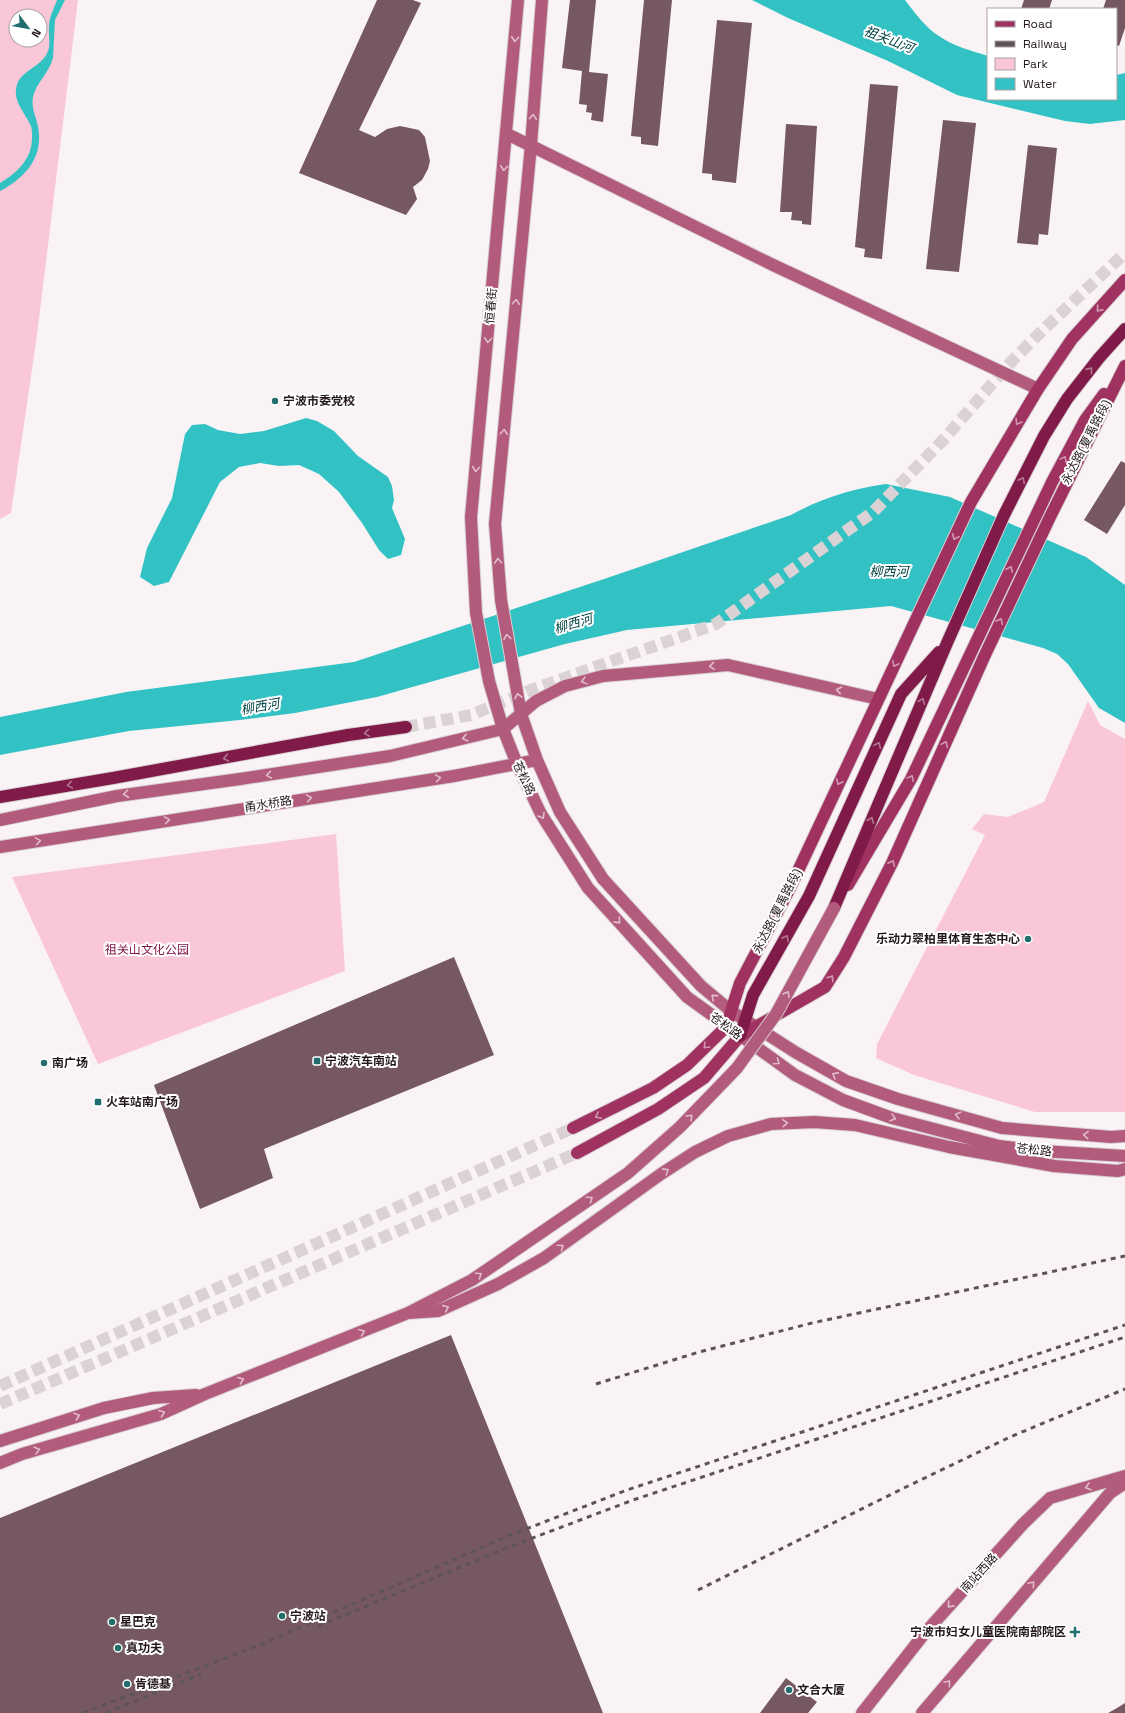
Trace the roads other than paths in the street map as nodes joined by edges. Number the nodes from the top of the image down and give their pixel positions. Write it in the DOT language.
graph roads {
  1 [pos="518,0"];
  2 [pos="542,0"];
  3 [pos="507,134"];
  4 [pos="531,146"];
  5 [pos="1125,280"];
  6 [pos="1125,329"];
  7 [pos="1125,365"];
  8 [pos="1038,389"];
  9 [pos="947,643"];
  10 [pos="513,673"];
  11 [pos="489,681"];
  12 [pos="878,699"];
  13 [pos="521,714"];
  14 [pos="406,727"];
  15 [pos="503,729"];
  16 [pos="537,760"];
  17 [pos="517,764"];
  18 [pos="0,796"];
  19 [pos="0,820"];
  20 [pos="0,847"];
  21 [pos="834,908"];
  22 [pos="731,1011"];
  23 [pos="746,1020"];
  24 [pos="726,1027"];
  25 [pos="740,1036"];
  26 [pos="573,1128"];
  27 [pos="1125,1136"];
  28 [pos="577,1152"];
  29 [pos="1125,1156"];
  30 [pos="1125,1169"];
  31 [pos="408,1313"];
  32 [pos="205,1394"];
  33 [pos="0,1441"];
  34 [pos="0,1463"];
  35 [pos="1125,1476"];
  36 [pos="1125,1483"];
  37 [pos="862,1713"];
  38 [pos="922,1713"];
  1 -- 3 [label="main road, 恒春街, one-way"];
  4 -- 2 [label="main road, 恒春街, one-way"];
  3 -- 4 [label="main road"];
  3 -- 11 [label="main road, 恒春街, one-way"];
  4 -- 8 [label="main road"];
  10 -- 4 [label="main road, 恒春街, one-way"];
  5 -- 8 [label="main road, one-way"];
  9 -- 6 [label="highway, one-way"];
  21 -- 7 [label="main road, one-way"];
  25 -- 7 [label="main road, 永达路(夏禹路段), one-way"];
  8 -- 12 [label="main road, 永达路(夏禹路段), one-way"];
  21 -- 9 [label="highway, one-way"];
  23 -- 9 [label="highway, one-way"];
  13 -- 10 [label="main road, 苍松路, one-way"];
  11 -- 15 [label="main road, 苍松路"];
  12 -- 13 [label="main road, one-way"];
  12 -- 22 [label="main road, 永达路(夏禹路段), one-way"];
  13 -- 15 [label="main road"];
  13 -- 16 [label="main road, 苍松路"];
  14 -- 18 [label="highway, one-way"];
  15 -- 17 [label="main road, 苍松路"];
  15 -- 19 [label="main road, one-way"];
  16 -- 17 [label="main road, 甬水桥路"];
  22 -- 16 [label="main road, 苍松路, one-way"];
  20 -- 17 [label="main road, 甬水桥路, one-way"];
  17 -- 24 [label="main road, 苍松路, one-way"];
  31 -- 21 [label="main road, one-way, bridge"];
  22 -- 23 [label="main road, 苍松路"];
  22 -- 24 [label="main road, 永达路(夏禹路段)"];
  23 -- 25 [label="highway"];
  27 -- 23 [label="main road, 苍松路, one-way"];
  24 -- 25 [label="main road, 苍松路"];
  24 -- 26 [label="main road, 永达路(夏禹路段), one-way"];
  25 -- 28 [label="main road"];
  25 -- 29 [label="main road, 苍松路, one-way"];
  31 -- 30 [label="main road, one-way"];
  32 -- 31 [label="main road, one-way"];
  33 -- 32 [label="main road, one-way"];
  34 -- 32 [label="main road, one-way"];
  35 -- 37 [label="main road, 南站西路, one-way"];
  38 -- 36 [label="main road, one-way"];
}
